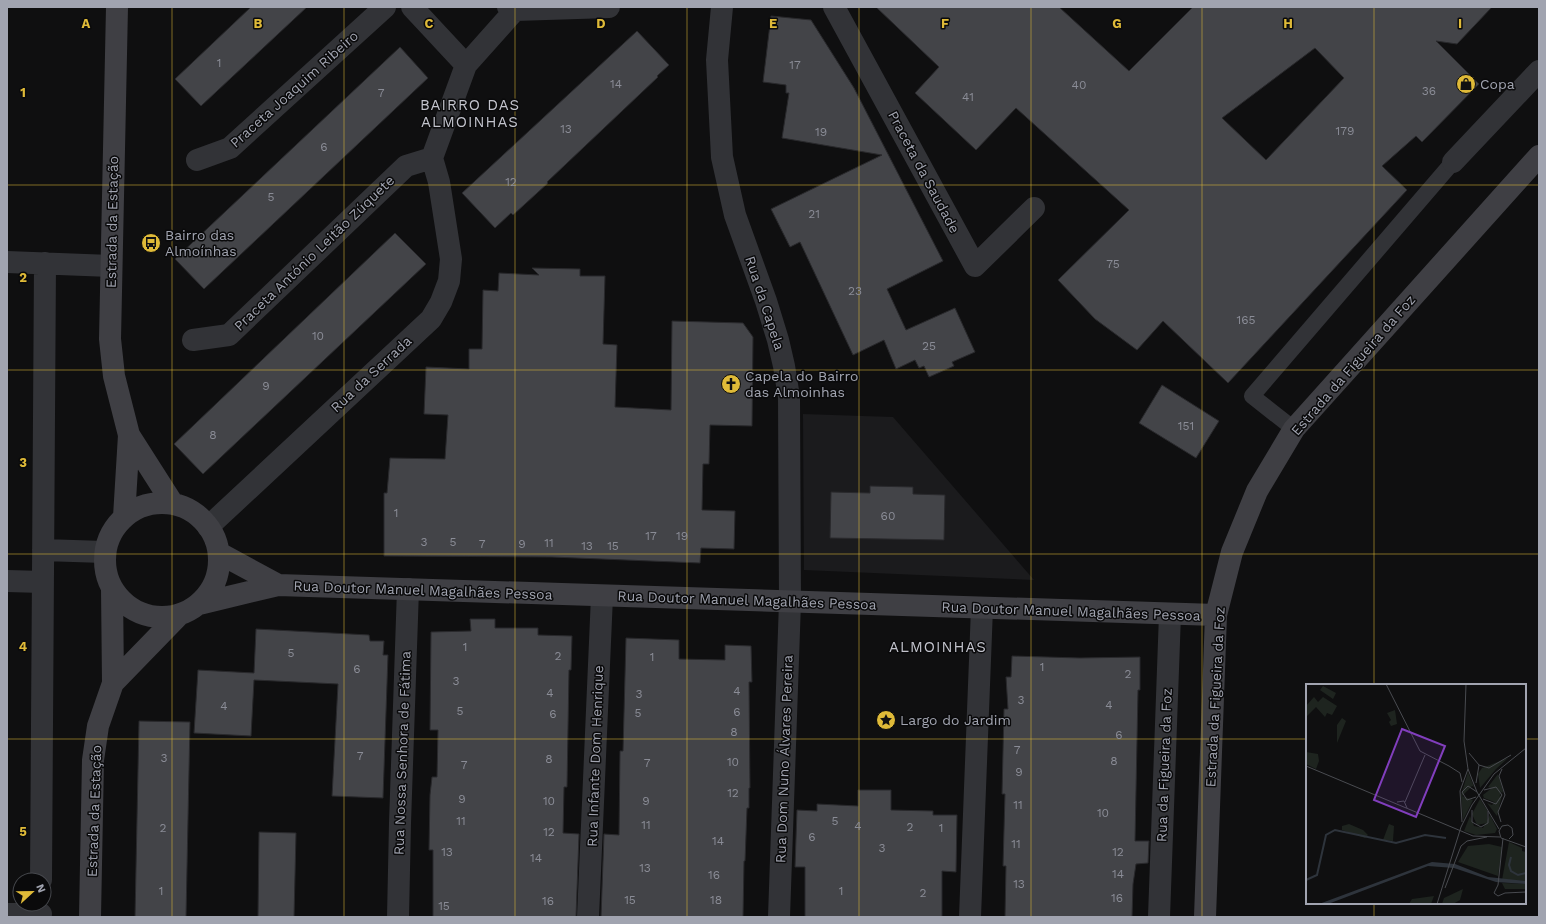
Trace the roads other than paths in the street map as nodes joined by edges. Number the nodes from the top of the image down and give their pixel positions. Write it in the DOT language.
graph roads {
  1 [pos="117,7"];
  2 [pos="385,7"];
  3 [pos="412,7"];
  4 [pos="609,7"];
  5 [pos="722,7"];
  6 [pos="834,7"];
  7 [pos="512,9"];
  8 [pos="466,65"];
  9 [pos="1539,71"];
  10 [pos="432,158"];
  11 [pos="197,160"];
  12 [pos="1537,161"];
  13 [pos="1453,162"];
  14 [pos="1034,208"];
  15 [pos="7,262"];
  16 [pos="45,263"];
  17 [pos="111,266"];
  18 [pos="193,340"];
  19 [pos="1294,429"];
  20 [pos="129,435"];
  21 [pos="173,504"];
  22 [pos="124,517"];
  23 [pos="208,527"];
  24 [pos="43,550"];
  25 [pos="104,552"];
  26 [pos="218,553"];
  27 [pos="7,581"];
  28 [pos="43,582"];
  29 [pos="278,585"];
  30 [pos="112,589"];
  31 [pos="408,589"];
  32 [pos="602,596"];
  33 [pos="790,602"];
  34 [pos="199,604"];
  35 [pos="982,608"];
  36 [pos="1170,614"];
  37 [pos="179,615"];
  38 [pos="1216,615"];
  39 [pos="113,683"];
  40 [pos="41,872"];
  41 [pos="41,912"];
  42 [pos="7,914"];
  43 [pos="90,917"];
  44 [pos="398,917"];
  45 [pos="588,917"];
  46 [pos="779,917"];
  47 [pos="970,917"];
  48 [pos="1159,917"];
  49 [pos="1205,917"];
  1 -- 17 [label="main road, Estrada da Estação"];
  2 -- 11 [label="street, Praceta Joaquim Ribeiro"];
  3 -- 8 [label="street"];
  4 -- 7 [label="street"];
  5 -- 33 [label="street, Rua da Capela"];
  6 -- 14 [label="street, Praceta da Saudade"];
  7 -- 8 [label="street"];
  8 -- 10 [label="street"];
  9 -- 13 [label="street"];
  10 -- 18 [label="street, Praceta António Leitão Zúquete"];
  10 -- 23 [label="street, Rua da Serrada"];
  12 -- 19 [label="main road, Estrada da Figueira da Foz"];
  13 -- 19 [label="lane"];
  15 -- 16 [label="street"];
  16 -- 17 [label="street"];
  16 -- 24 [label="street"];
  17 -- 20 [label="main road, Estrada da Estação"];
  19 -- 38 [label="main road, Estrada da Figueira da Foz"];
  20 -- 21 [label="main road, Estrada da Estação"];
  20 -- 22 [label="main road, Estrada da Estação"];
  21 -- 22 [label="main road, Estrada da Estação"];
  21 -- 23 [label="main road, Estrada da Estação"];
  22 -- 25 [label="main road, Estrada da Estação"];
  23 -- 26 [label="main road, Estrada da Estação"];
  24 -- 25 [label="street"];
  24 -- 28 [label="street"];
  25 -- 30 [label="main road, Estrada da Estação"];
  26 -- 29 [label="main road, Rua Doutor Manuel Magalhães Pessoa"];
  26 -- 34 [label="main road, Estrada da Estação"];
  27 -- 28 [label="street"];
  28 -- 40 [label="street"];
  29 -- 31 [label="main road, Rua Doutor Manuel Magalhães Pessoa"];
  29 -- 34 [label="main road, Rua Doutor Manuel Magalhães Pessoa"];
  30 -- 37 [label="main road, Estrada da Estação"];
  30 -- 39 [label="main road, Estrada da Estação"];
  31 -- 32 [label="main road, Rua Doutor Manuel Magalhães Pessoa"];
  31 -- 44 [label="street, Rua Nossa Senhora de Fátima"];
  32 -- 33 [label="main road, Rua Doutor Manuel Magalhães Pessoa"];
  32 -- 45 [label="street, Rua Infante Dom Henrique"];
  33 -- 35 [label="main road, Rua Doutor Manuel Magalhães Pessoa"];
  33 -- 46 [label="street, Rua Dom Nuno Álvares Pereira"];
  34 -- 37 [label="main road, Estrada da Estação"];
  35 -- 36 [label="main road, Rua Doutor Manuel Magalhães Pessoa"];
  35 -- 47 [label="street"];
  36 -- 38 [label="main road, Rua Doutor Manuel Magalhães Pessoa"];
  36 -- 48 [label="street, Rua da Figueira da Foz"];
  37 -- 39 [label="main road, Estrada da Estação"];
  38 -- 49 [label="main road, Estrada da Figueira da Foz"];
  39 -- 43 [label="main road, Estrada da Estação"];
  41 -- 42 [label="street"];
}
